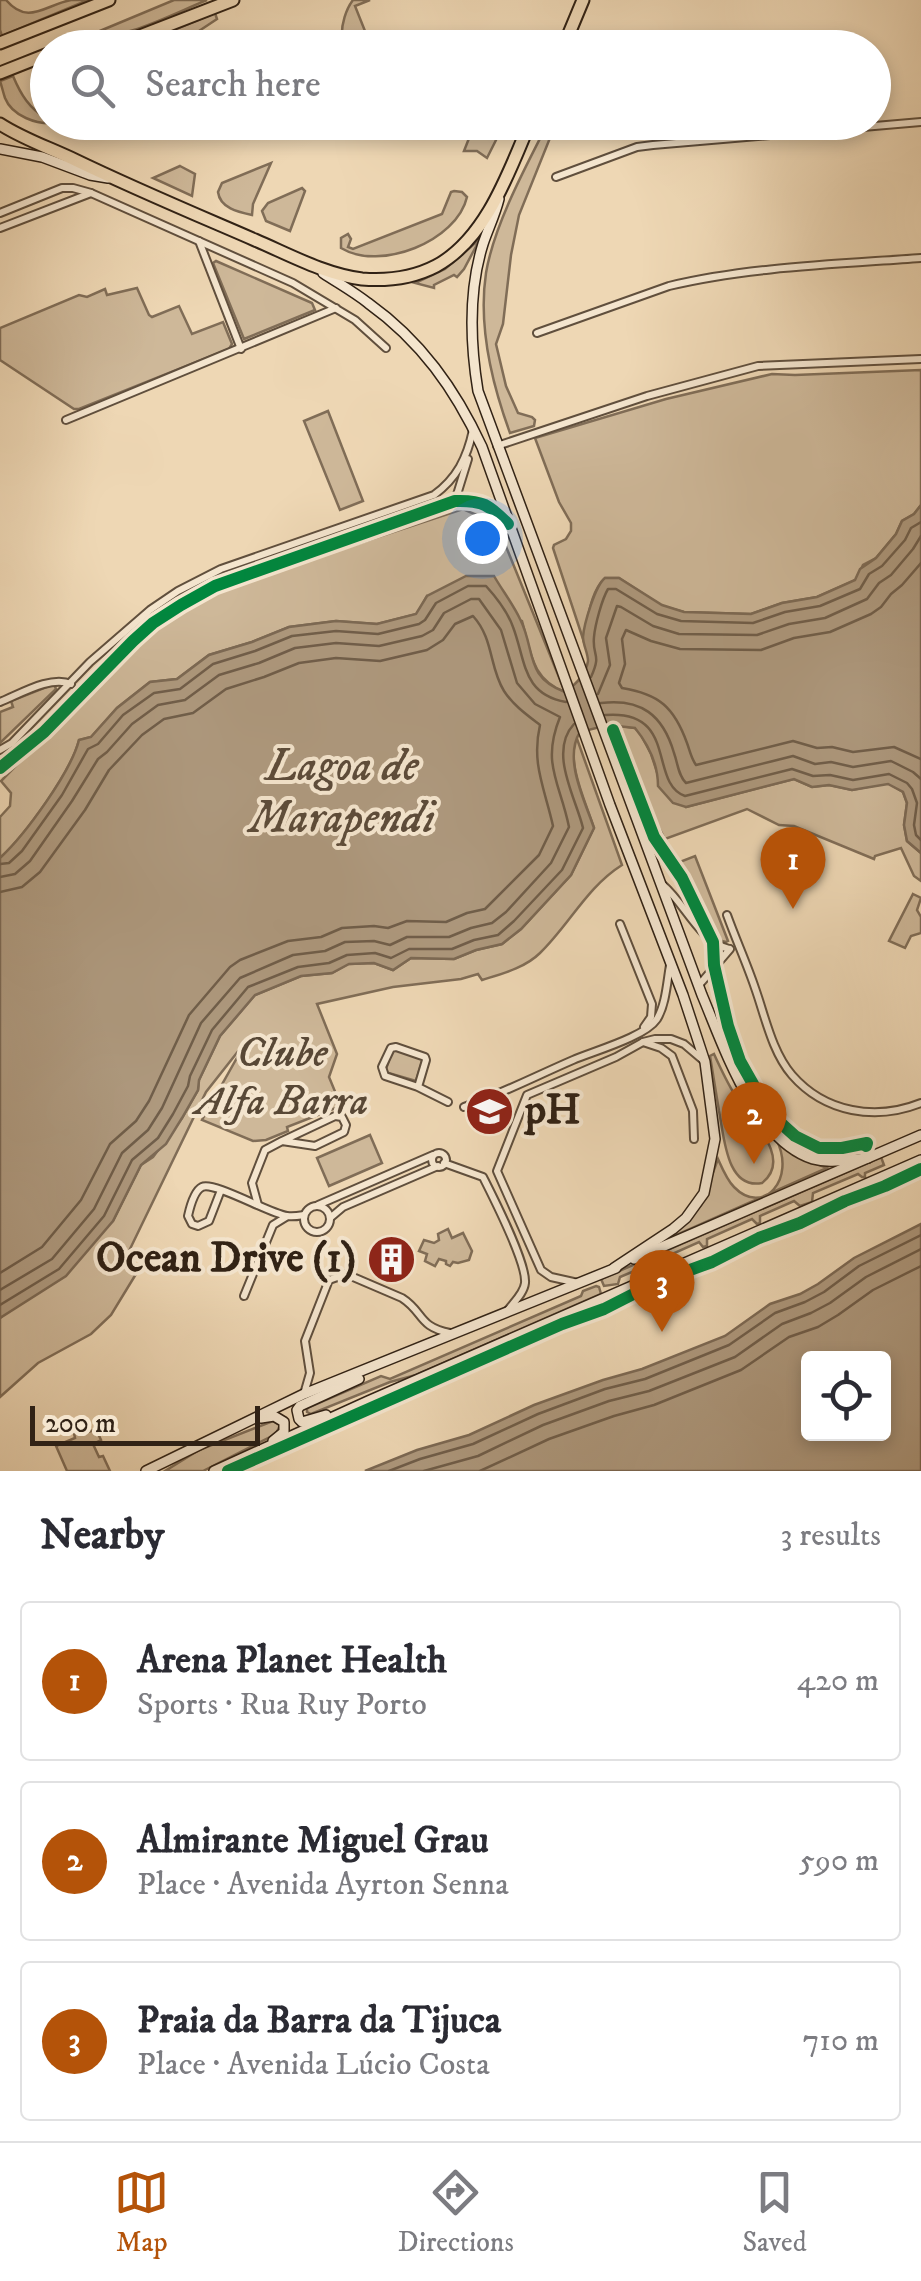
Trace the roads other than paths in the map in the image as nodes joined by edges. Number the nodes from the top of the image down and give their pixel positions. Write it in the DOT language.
graph roads {
  1 [pos="109,0"];
  2 [pos="233,0"];
  3 [pos="583,0"];
  4 [pos="34,30"];
  5 [pos="157,30"];
  6 [pos="570,30"];
  7 [pos="30,32"];
  8 [pos="4,42"];
  9 [pos="30,61"];
  10 [pos="0,73"];
  11 [pos="921,122"];
  12 [pos="0,124"];
  13 [pos="891,125"];
  14 [pos="30,138"];
  15 [pos="33,140"];
  16 [pos="522,140"];
  17 [pos="711,140"];
  18 [pos="0,149"];
  19 [pos="112,178"];
  20 [pos="556,178"];
  21 [pos="501,187"];
  22 [pos="62,188"];
  23 [pos="91,193"];
  24 [pos="66,201"];
  25 [pos="0,213"];
  26 [pos="0,228"];
  27 [pos="198,240"];
  28 [pos="921,258"];
  29 [pos="313,266"];
  30 [pos="337,308"];
  31 [pos="536,333"];
  32 [pos="242,348"];
  33 [pos="386,348"];
  34 [pos="921,359"];
  35 [pos="66,420"];
  36 [pos="473,429"];
  37 [pos="496,446"];
  38 [pos="468,451"];
  39 [pos="455,501"];
  40 [pos="508,524"];
  41 [pos="71,684"];
  42 [pos="0,702"];
  43 [pos="0,750"];
  44 [pos="0,768"];
  45 [pos="662,884"];
  46 [pos="727,915"];
  47 [pos="620,924"];
  48 [pos="734,948"];
  49 [pos="670,963"];
  50 [pos="698,986"];
  51 [pos="651,998"];
  52 [pos="664,999"];
  53 [pos="636,1034"];
  54 [pos="643,1042"];
  55 [pos="684,1044"];
  56 [pos="672,1056"];
  57 [pos="575,1059"];
  58 [pos="704,1062"];
  59 [pos="580,1072"];
  60 [pos="521,1083"];
  61 [pos="418,1086"];
  62 [pos="527,1095"];
  63 [pos="509,1097"];
  64 [pos="448,1102"];
  65 [pos="921,1103"];
  66 [pos="464,1107"];
  67 [pos="520,1110"];
  68 [pos="921,1135"];
  69 [pos="694,1139"];
  70 [pos="282,1141"];
  71 [pos="868,1158"];
  72 [pos="921,1160"];
  73 [pos="441,1165"];
  74 [pos="497,1171"];
  75 [pos="483,1177"];
  76 [pos="252,1183"];
  77 [pos="502,1186"];
  78 [pos="221,1190"];
  79 [pos="490,1190"];
  80 [pos="238,1197"];
  81 [pos="258,1205"];
  82 [pos="318,1206"];
  83 [pos="267,1208"];
  84 [pos="304,1215"];
  85 [pos="287,1216"];
  86 [pos="330,1218"];
  87 [pos="272,1225"];
  88 [pos="614,1268"];
  89 [pos="578,1283"];
  90 [pos="244,1296"];
  91 [pos="506,1313"];
  92 [pos="456,1334"];
  93 [pos="434,1343"];
  94 [pos="304,1394"];
  95 [pos="368,1401"];
  96 [pos="243,1422"];
  97 [pos="254,1454"];
  98 [pos="150,1471"];
  99 [pos="214,1471"];
  1 -- 4 [label="highway"];
  2 -- 5 [label="highway"];
  3 -- 6 [label="highway"];
  7 -- 8 [label="highway"];
  9 -- 10 [label="highway"];
  11 -- 13 [label="street"];
  12 -- 14 [label="highway"];
  15 -- 19 [label="highway"];
  16 -- 21 [label="highway"];
  17 -- 20 [label="street"];
  18 -- 19 [label="main road"];
  19 -- 29 [label="highway"];
  21 -- 29 [label="highway"];
  21 -- 37 [label="main road"];
  22 -- 23 [label="street"];
  22 -- 24 [label="street"];
  22 -- 25 [label="street"];
  23 -- 24 [label="street"];
  23 -- 27 [label="street"];
  24 -- 26 [label="street"];
  27 -- 30 [label="street"];
  27 -- 32 [label="street"];
  28 -- 31 [label="street"];
  29 -- 36 [label="main road"];
  30 -- 32 [label="street"];
  30 -- 33 [label="street"];
  32 -- 35 [label="street"];
  34 -- 37 [label="street"];
  36 -- 38 [label="street"];
  36 -- 40 [label="main road"];
  37 -- 45 [label="main road"];
  38 -- 39 [label="street"];
  38 -- 41 [label="street"];
  39 -- 40 [label="street"];
  39 -- 44 [label="street"];
  40 -- 49 [label="main road"];
  41 -- 42 [label="street"];
  41 -- 43 [label="street"];
  45 -- 48 [label="street"];
  45 -- 50 [label="main road"];
  46 -- 48 [label="street"];
  47 -- 51 [label="street"];
  48 -- 50 [label="street"];
  48 -- 65 [label="street"];
  49 -- 52 [label="street"];
  49 -- 58 [label="main road"];
  50 -- 71 [label="main road"];
  51 -- 52 [label="street"];
  51 -- 53 [label="street"];
  52 -- 53 [label="street"];
  53 -- 57 [label="street"];
  54 -- 55 [label="street"];
  54 -- 56 [label="street"];
  54 -- 59 [label="street"];
  55 -- 56 [label="street"];
  55 -- 58 [label="street"];
  56 -- 69 [label="street"];
  57 -- 59 [label="street"];
  57 -- 60 [label="street"];
  58 -- 88 [label="main road"];
  59 -- 62 [label="street"];
  60 -- 62 [label="street"];
  60 -- 63 [label="street"];
  61 -- 61 [label="street"];
  61 -- 64 [label="street"];
  62 -- 67 [label="street"];
  63 -- 66 [label="street"];
  63 -- 67 [label="street"];
  67 -- 74 [label="street"];
  68 -- 71 [label="main road"];
  70 -- 70 [label="street"];
  70 -- 76 [label="street"];
  71 -- 88 [label="main road"];
  72 -- 95 [label="main road"];
  73 -- 75 [label="street"];
  73 -- 82 [label="street"];
  73 -- 86 [label="street"];
  74 -- 75 [label="street"];
  74 -- 77 [label="street"];
  75 -- 79 [label="street"];
  76 -- 80 [label="street"];
  76 -- 81 [label="street"];
  77 -- 79 [label="street"];
  77 -- 89 [label="street"];
  78 -- 78 [label="street"];
  78 -- 80 [label="street"];
  79 -- 91 [label="street"];
  80 -- 81 [label="street"];
  81 -- 83 [label="street"];
  82 -- 84 [label="street"];
  82 -- 86 [label="street"];
  83 -- 85 [label="street"];
  83 -- 87 [label="street"];
  84 -- 85 [label="street"];
  84 -- 86 [label="street"];
  85 -- 87 [label="street"];
  87 -- 90 [label="street"];
  88 -- 89 [label="main road"];
  89 -- 91 [label="main road"];
  91 -- 92 [label="main road"];
  92 -- 93 [label="main road"];
  92 -- 94 [label="street"];
  93 -- 94 [label="main road"];
  93 -- 95 [label="main road"];
  94 -- 96 [label="main road"];
  95 -- 97 [label="main road"];
  96 -- 97 [label="main road"];
  96 -- 98 [label="main road"];
  97 -- 99 [label="main road"];
}
